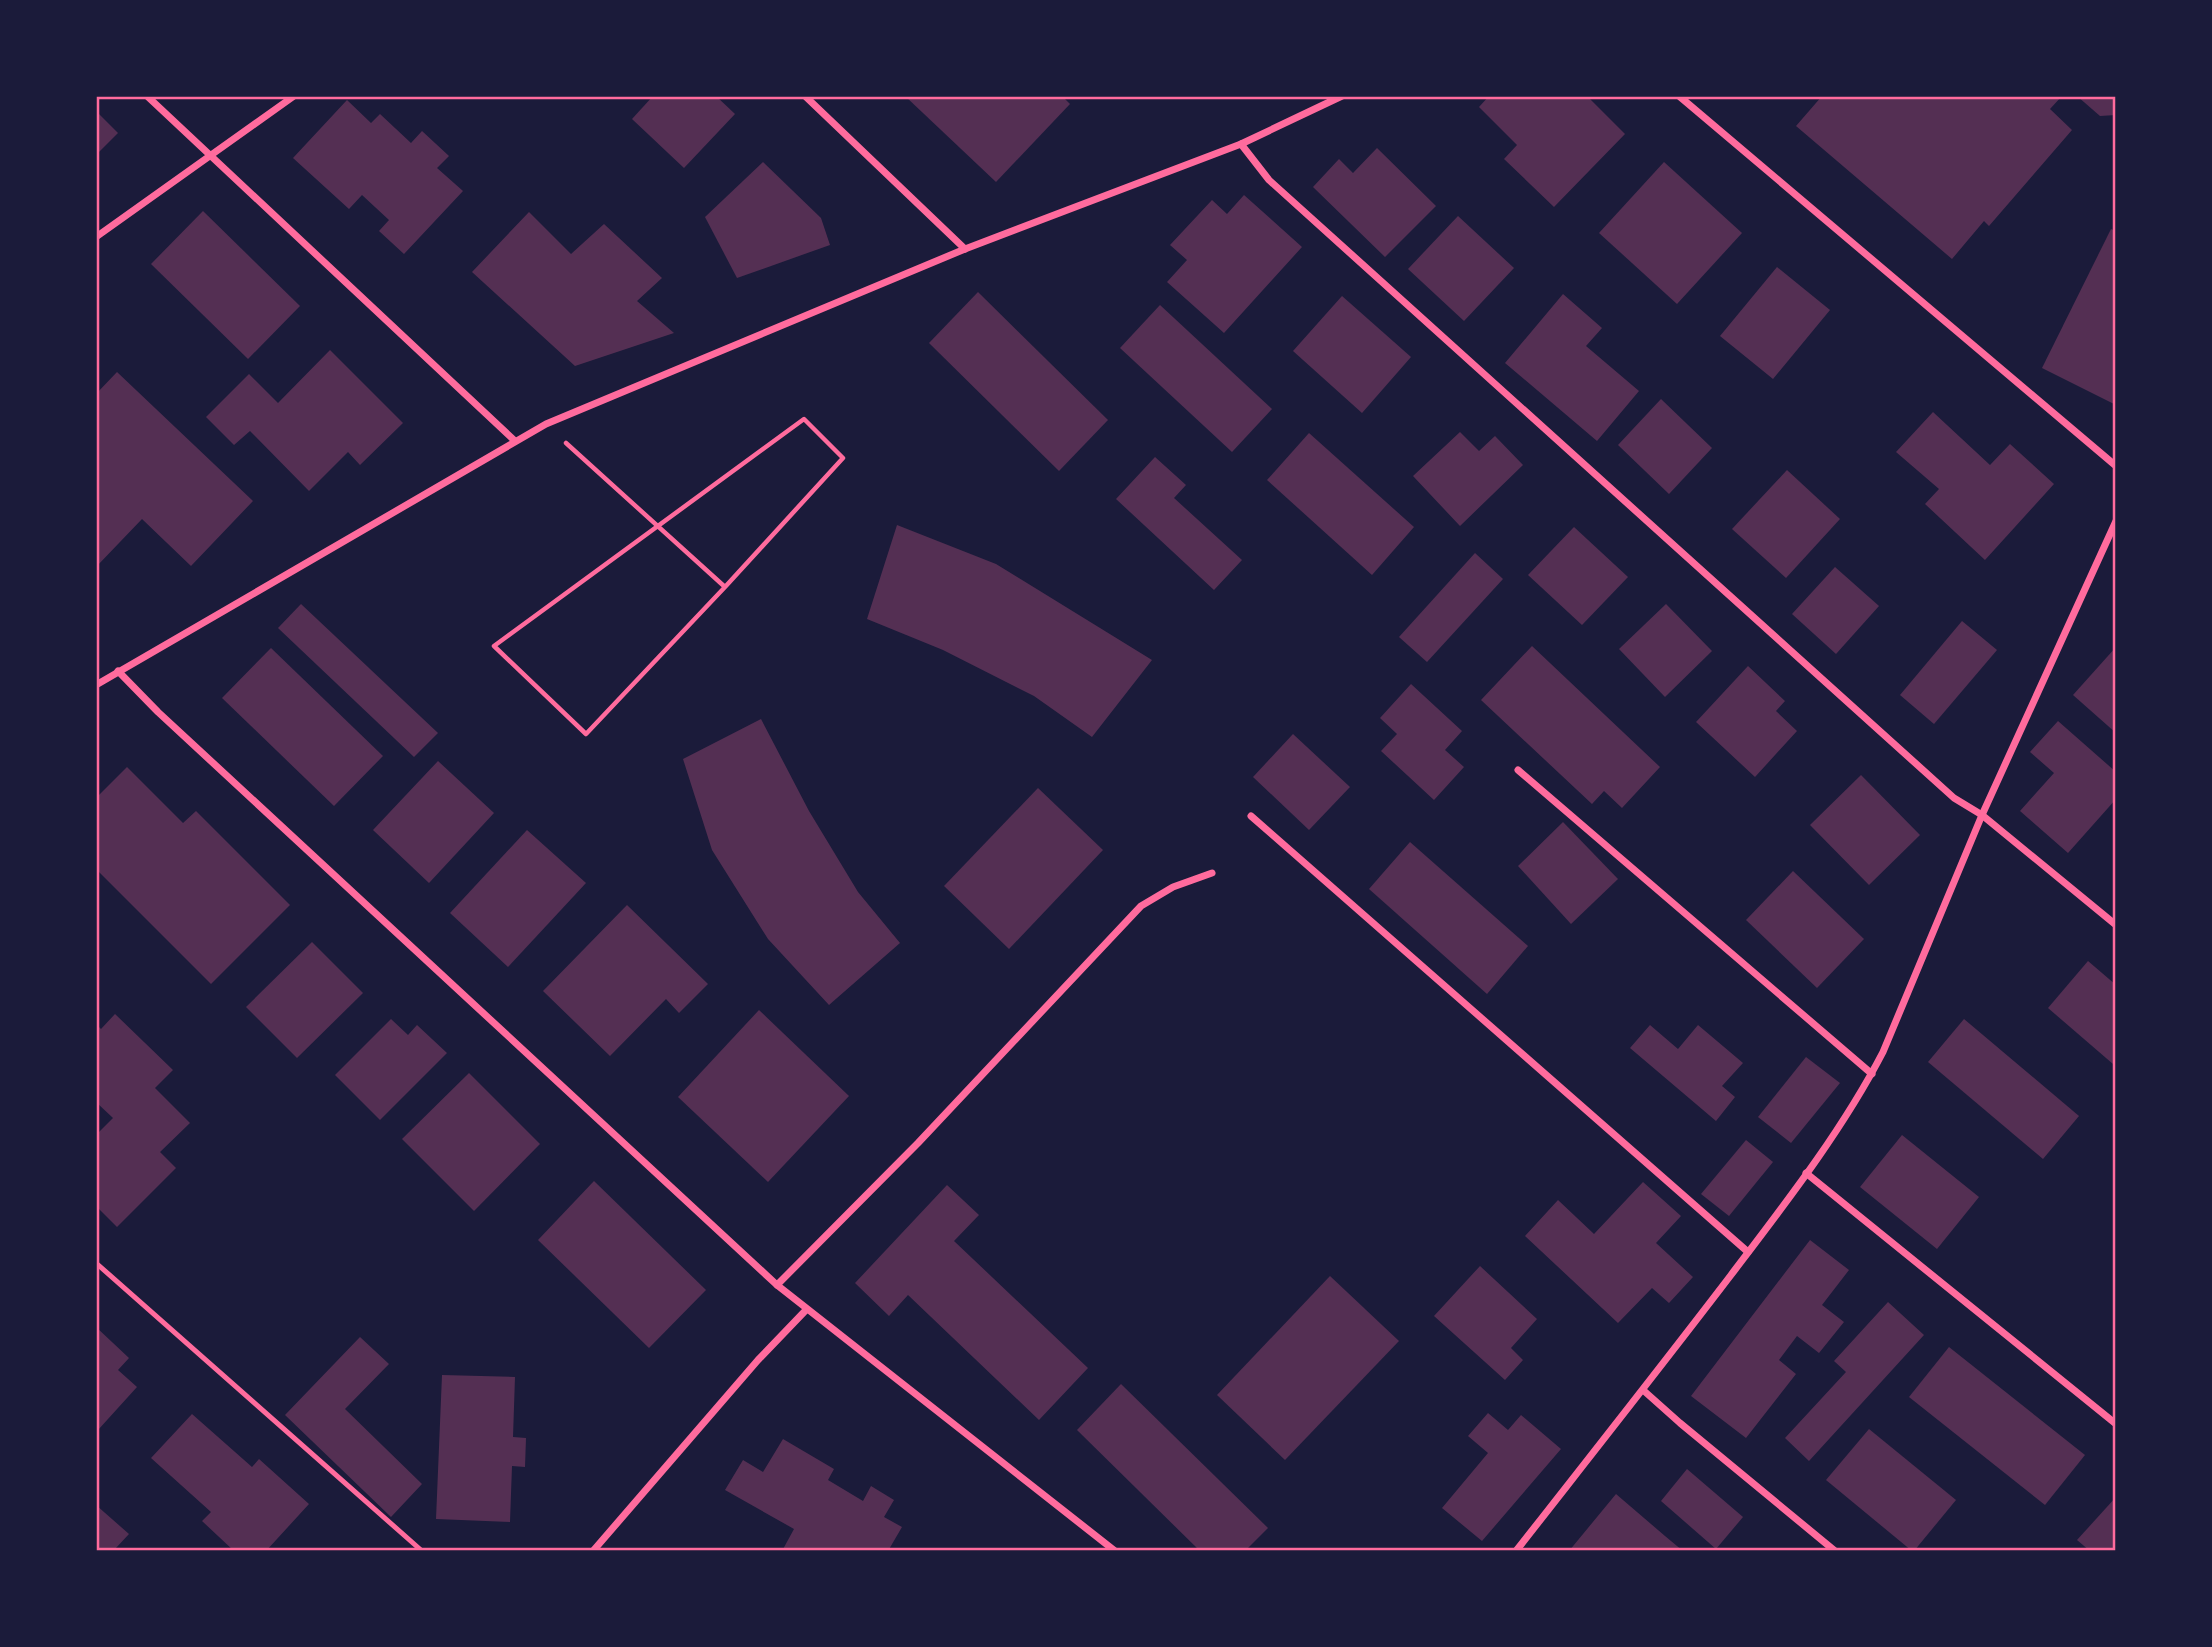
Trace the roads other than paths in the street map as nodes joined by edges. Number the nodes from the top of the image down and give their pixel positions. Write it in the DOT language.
graph roads {
  1 [pos="147,96"];
  2 [pos="293,96"];
  3 [pos="805,96"];
  4 [pos="1342,96"];
  5 [pos="1679,96"];
  6 [pos="1241,144"];
  7 [pos="211,156"];
  8 [pos="96,237"];
  9 [pos="965,249"];
  10 [pos="515,441"];
  11 [pos="2116,466"];
  12 [pos="2116,521"];
  13 [pos="2108,538"];
  14 [pos="2116,544"];
  15 [pos="118,671"];
  16 [pos="96,672"];
  17 [pos="100,683"];
  18 [pos="1518,770"];
  19 [pos="1982,815"];
  20 [pos="1251,816"];
  21 [pos="1212,873"];
  22 [pos="2116,925"];
  23 [pos="1872,1074"];
  24 [pos="1806,1173"];
  25 [pos="1748,1252"];
  26 [pos="96,1263"];
  27 [pos="777,1285"];
  28 [pos="806,1310"];
  29 [pos="1643,1390"];
  30 [pos="2116,1424"];
  31 [pos="422,1551"];
  32 [pos="593,1551"];
  33 [pos="1115,1551"];
  34 [pos="1516,1551"];
  35 [pos="1835,1551"];
  1 -- 7 [label="street"];
  2 -- 7 [label="street"];
  3 -- 9 [label="street"];
  4 -- 6 [label="street"];
  5 -- 11 [label="street"];
  6 -- 9 [label="street"];
  6 -- 19 [label="street"];
  7 -- 8 [label="street"];
  7 -- 10 [label="street"];
  9 -- 10 [label="street"];
  10 -- 15 [label="street"];
  12 -- 13 [label="street"];
  13 -- 14 [label="street"];
  13 -- 19 [label="street"];
  15 -- 17 [label="street"];
  15 -- 27 [label="street"];
  16 -- 17 [label="street"];
  18 -- 23 [label="street"];
  19 -- 22 [label="street"];
  19 -- 23 [label="street"];
  20 -- 25 [label="street"];
  21 -- 27 [label="street"];
  23 -- 24 [label="street"];
  24 -- 25 [label="street"];
  24 -- 30 [label="street"];
  25 -- 29 [label="street"];
  26 -- 31 [label="lane"];
  27 -- 28 [label="street"];
  28 -- 32 [label="street"];
  28 -- 33 [label="street"];
  29 -- 34 [label="street"];
  29 -- 35 [label="street"];
}
